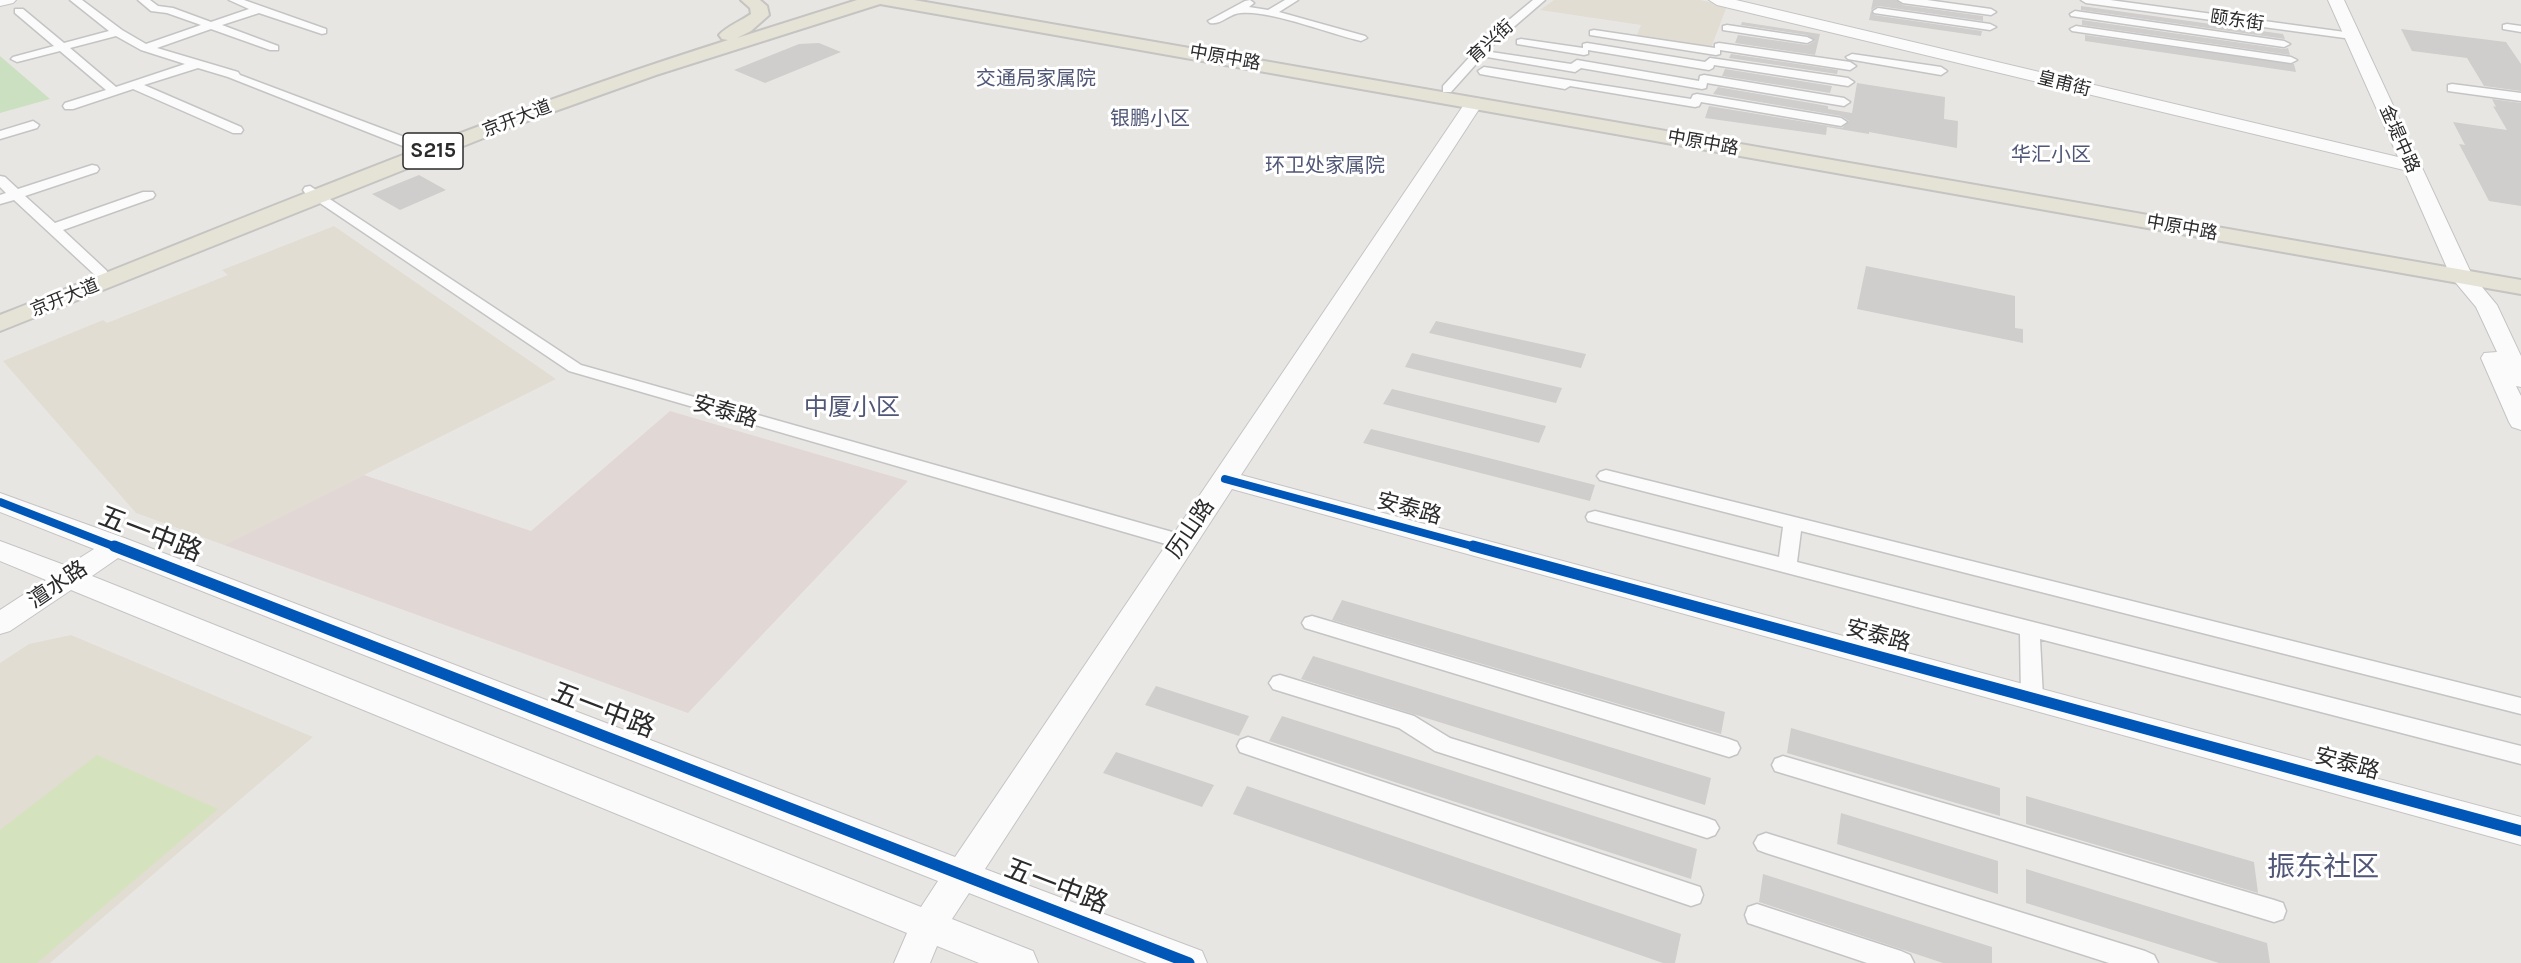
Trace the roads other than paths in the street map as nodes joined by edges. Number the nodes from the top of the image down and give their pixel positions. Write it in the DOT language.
graph roads {
  1 [pos="75,0"];
  2 [pos="143,0"];
  3 [pos="234,0"];
  4 [pos="749,0"];
  5 [pos="845,0"];
  6 [pos="932,0"];
  7 [pos="1256,0"];
  8 [pos="1293,0"];
  9 [pos="1540,0"];
  10 [pos="1717,0"];
  11 [pos="1903,0"];
  12 [pos="2086,0"];
  13 [pos="2336,0"];
  14 [pos="0,1"];
  15 [pos="13,5"];
  16 [pos="1010,5"];
  17 [pos="259,9"];
  18 [pos="881,9"];
  19 [pos="1238,9"];
  20 [pos="1878,11"];
  21 [pos="1991,12"];
  22 [pos="1270,13"];
  23 [pos="2075,14"];
  24 [pos="1214,21"];
  25 [pos="211,25"];
  26 [pos="1061,26"];
  27 [pos="1990,27"];
  28 [pos="2507,27"];
  29 [pos="1727,28"];
  30 [pos="2076,29"];
  31 [pos="2181,29"];
  32 [pos="2521,29"];
  33 [pos="322,31"];
  34 [pos="118,32"];
  35 [pos="1594,33"];
  36 [pos="2352,36"];
  37 [pos="1361,38"];
  38 [pos="1807,40"];
  39 [pos="1521,42"];
  40 [pos="2284,44"];
  41 [pos="2185,45"];
  42 [pos="62,47"];
  43 [pos="145,48"];
  44 [pos="274,48"];
  45 [pos="685,51"];
  46 [pos="1491,55"];
  47 [pos="1713,56"];
  48 [pos="17,59"];
  49 [pos="2189,60"];
  50 [pos="2291,60"];
  51 [pos="197,64"];
  52 [pos="1484,71"];
  53 [pos="1941,71"];
  54 [pos="1848,82"];
  55 [pos="134,85"];
  56 [pos="2452,88"];
  57 [pos="112,89"];
  58 [pos="1447,89"];
  59 [pos="2521,97"];
  60 [pos="1474,102"];
  61 [pos="1844,102"];
  62 [pos="69,106"];
  63 [pos="1841,122"];
  64 [pos="33,125"];
  65 [pos="237,130"];
  66 [pos="0,135"];
  67 [pos="418,147"];
  68 [pos="2411,166"];
  69 [pos="93,169"];
  70 [pos="0,180"];
  71 [pos="315,193"];
  72 [pos="16,195"];
  73 [pos="148,195"];
  74 [pos="0,200"];
  75 [pos="53,229"];
  76 [pos="2459,272"];
  77 [pos="101,273"];
  78 [pos="2521,277"];
  79 [pos="2521,287"];
  80 [pos="0,313"];
  81 [pos="0,324"];
  82 [pos="2521,380"];
  83 [pos="2521,422"];
  84 [pos="1606,476"];
  85 [pos="1225,479"];
  86 [pos="0,501"];
  87 [pos="1595,517"];
  88 [pos="1793,523"];
  89 [pos="1183,542"];
  90 [pos="117,546"];
  91 [pos="0,550"];
  92 [pos="1787,566"];
  93 [pos="69,578"];
  94 [pos="1312,623"];
  95 [pos="0,624"];
  96 [pos="2030,629"];
  97 [pos="1280,683"];
  98 [pos="2032,698"];
  99 [pos="2521,706"];
  100 [pos="1248,746"];
  101 [pos="1729,748"];
  102 [pos="2521,755"];
  103 [pos="1783,765"];
  104 [pos="1707,828"];
  105 [pos="2521,831"];
  106 [pos="1766,843"];
  107 [pos="963,875"];
  108 [pos="1691,895"];
  109 [pos="2274,911"];
  110 [pos="1757,915"];
  111 [pos="928,926"];
  112 [pos="892,963"];
  113 [pos="912,963"];
  114 [pos="1020,963"];
  115 [pos="1189,963"];
  116 [pos="1901,963"];
  117 [pos="2145,963"];
  1 -- 34 [label="street"];
  2 -- 25 [label="street"];
  3 -- 17 [label="street"];
  4 -- 45 [label="main road"];
  5 -- 45 [label="main road, 京开大道 / S215"];
  6 -- 26 [label="main road, 中原中路"];
  7 -- 19 [label="street"];
  8 -- 22 [label="street"];
  9 -- 58 [label="street, 育兴街"];
  10 -- 68 [label="street, 皇甫街"];
  11 -- 21 [label="street"];
  12 -- 36 [label="street, 颐东街"];
  13 -- 36 [label="street, 金堤中路"];
  14 -- 15 [label="street"];
  15 -- 42 [label="street"];
  16 -- 26 [label="main road"];
  17 -- 25 [label="street"];
  17 -- 33 [label="street"];
  18 -- 26 [label="main road, 中原中路"];
  18 -- 71 [label="main road, 京开大道 / S215"];
  19 -- 22 [label="street"];
  19 -- 24 [label="street"];
  20 -- 27 [label="street"];
  22 -- 37 [label="street"];
  23 -- 31 [label="street"];
  25 -- 43 [label="street"];
  25 -- 44 [label="street"];
  26 -- 58 [label="main road, 中原中路"];
  26 -- 60 [label="main road, 中原中路"];
  28 -- 32 [label="street"];
  29 -- 38 [label="street"];
  30 -- 41 [label="street"];
  31 -- 40 [label="street"];
  31 -- 41 [label="street"];
  34 -- 42 [label="street"];
  34 -- 43 [label="street"];
  35 -- 47 [label="street"];
  36 -- 68 [label="street, 金堤中路"];
  39 -- 47 [label="street"];
  41 -- 49 [label="street"];
  41 -- 50 [label="street"];
  42 -- 48 [label="street"];
  42 -- 57 [label="street"];
  43 -- 51 [label="street"];
  45 -- 67 [label="main road, 京开大道 / S215"];
  46 -- 61 [label="street"];
  47 -- 53 [label="street"];
  47 -- 54 [label="street"];
  51 -- 55 [label="street"];
  51 -- 67 [label="street"];
  52 -- 63 [label="street"];
  55 -- 62 [label="street"];
  55 -- 65 [label="street"];
  56 -- 59 [label="street"];
  58 -- 76 [label="main road, 中原中路"];
  60 -- 76 [label="main road, 中原中路"];
  60 -- 85 [label="street, 历山路"];
  64 -- 66 [label="street"];
  67 -- 71 [label="main road, 京开大道 / S215"];
  68 -- 76 [label="street, 金堤中路"];
  69 -- 72 [label="street"];
  70 -- 72 [label="street"];
  71 -- 77 [label="main road, 京开大道 / S215"];
  71 -- 81 [label="main road, 京开大道 / S215"];
  71 -- 89 [label="street, 安泰路"];
  72 -- 74 [label="street"];
  72 -- 75 [label="street"];
  73 -- 75 [label="street"];
  75 -- 77 [label="street"];
  76 -- 78 [label="main road, 中原中路"];
  76 -- 79 [label="main road, 中原中路"];
  76 -- 82 [label="street"];
  76 -- 83 [label="street"];
  77 -- 80 [label="main road, 京开大道 / S215"];
  84 -- 88 [label="street"];
  85 -- 89 [label="street, 历山路"];
  85 -- 98 [label="street, 安泰路"];
  86 -- 90 [label="street, 五一中路"];
  87 -- 92 [label="street"];
  88 -- 92 [label="street"];
  88 -- 99 [label="street"];
  89 -- 107 [label="street, 历山路"];
  90 -- 93 [label="street, 澶水路"];
  90 -- 107 [label="street, 五一中路"];
  91 -- 93 [label="street"];
  92 -- 96 [label="street"];
  93 -- 95 [label="street, 澶水路"];
  93 -- 111 [label="street"];
  94 -- 101 [label="street"];
  96 -- 98 [label="street"];
  96 -- 102 [label="street"];
  97 -- 104 [label="street"];
  98 -- 105 [label="street, 安泰路"];
  100 -- 108 [label="street"];
  103 -- 109 [label="street"];
  106 -- 117 [label="street"];
  107 -- 111 [label="street, 历山路"];
  107 -- 115 [label="street, 五一中路"];
  110 -- 116 [label="street"];
  111 -- 112 [label="street, 历山路"];
  111 -- 113 [label="street, 历山路"];
  111 -- 114 [label="street"];
}
